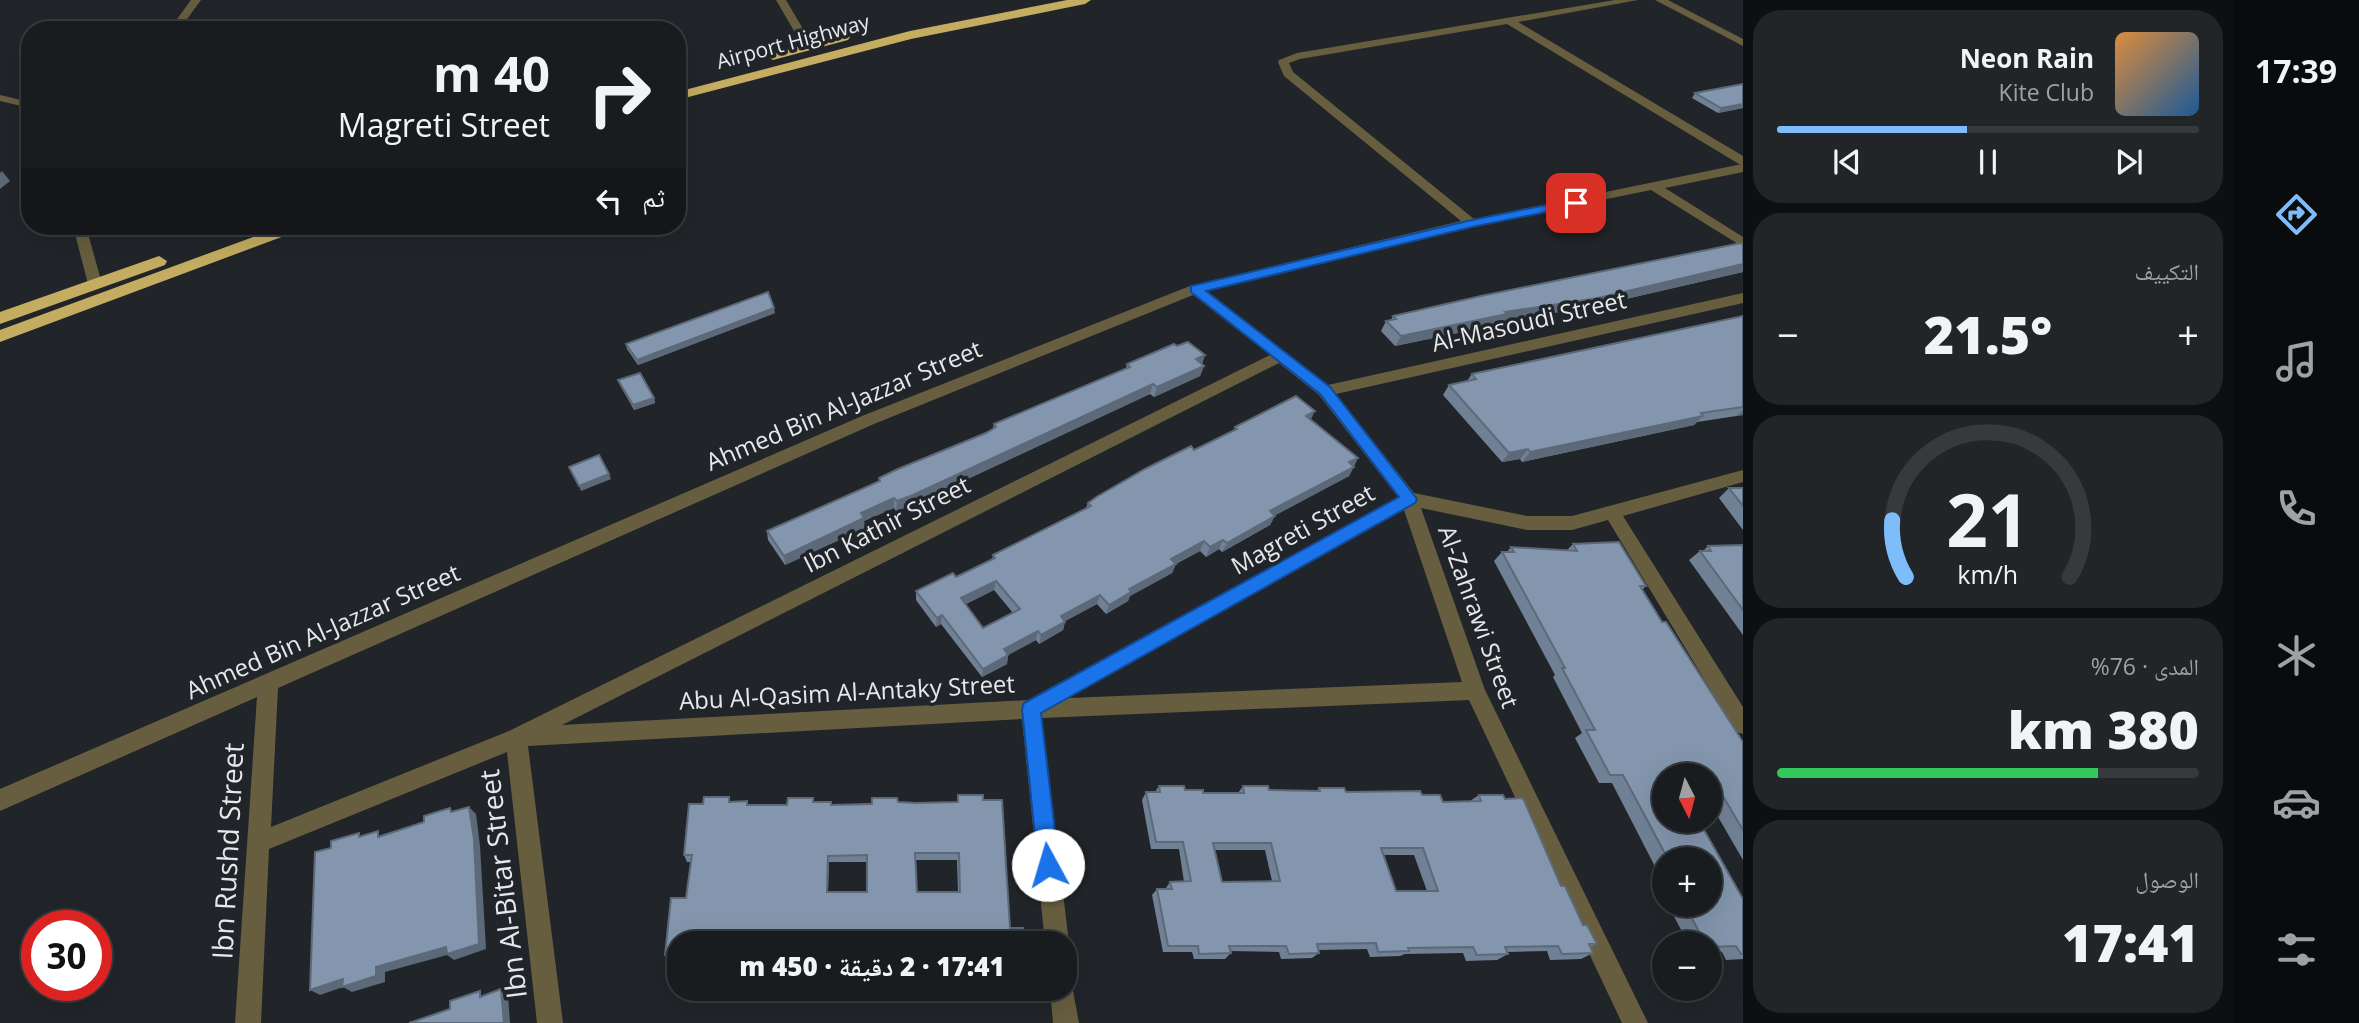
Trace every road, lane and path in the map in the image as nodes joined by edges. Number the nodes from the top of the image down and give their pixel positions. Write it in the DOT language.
graph roads {
  1 [pos="196,0"];
  2 [pos="781,0"];
  3 [pos="1085,0"];
  4 [pos="1633,0"];
  5 [pos="1660,0"];
  6 [pos="918,19"];
  7 [pos="181,21"];
  8 [pos="1509,21"];
  9 [pos="891,26"];
  10 [pos="857,34"];
  11 [pos="1743,43"];
  12 [pos="808,46"];
  13 [pos="686,80"];
  14 [pos="686,94"];
  15 [pos="0,98"];
  16 [pos="21,103"];
  17 [pos="1743,161"];
  18 [pos="1743,168"];
  19 [pos="1655,187"];
  20 [pos="1472,223"];
  21 [pos="82,235"];
  22 [pos="237,235"];
  23 [pos="266,235"];
  24 [pos="1743,243"];
  25 [pos="188,258"];
  26 [pos="96,284"];
  27 [pos="1195,289"];
  28 [pos="1743,298"];
  29 [pos="0,318"];
  30 [pos="0,336"];
  31 [pos="1279,357"];
  32 [pos="1325,391"];
  33 [pos="1743,476"];
  34 [pos="1409,499"];
  35 [pos="1612,512"];
  36 [pos="268,683"];
  37 [pos="1475,691"];
  38 [pos="1031,709"];
  39 [pos="1743,725"];
  40 [pos="516,738"];
  41 [pos="0,800"];
  42 [pos="258,843"];
  43 [pos="1056,931"];
  44 [pos="1063,1001"];
  45 [pos="248,1023"];
  46 [pos="550,1023"];
  47 [pos="1066,1023"];
  48 [pos="1634,1023"];
  1 -- 7 [label="street"];
  2 -- 12 [label="street"];
  3 -- 14 [label="highway, Airport Highway"];
  4 -- 8 [label="street"];
  5 -- 11 [label="street"];
  6 -- 9 [label="highway, Airport Highway"];
  8 -- 17 [label="street"];
  8 -- 20 [label="street"];
  10 -- 12 [label="highway, Airport Highway"];
  12 -- 13 [label="highway, Airport Highway"];
  15 -- 16 [label="street"];
  18 -- 19 [label="street, Ahmed Bin Al-Jazzar Street"];
  19 -- 20 [label="street, Ahmed Bin Al-Jazzar Street"];
  19 -- 24 [label="street"];
  20 -- 27 [label="street, Ahmed Bin Al-Jazzar Street"];
  21 -- 26 [label="street"];
  22 -- 25 [label="highway"];
  23 -- 25 [label="highway"];
  25 -- 26 [label="highway"];
  25 -- 30 [label="highway"];
  26 -- 29 [label="highway"];
  27 -- 31 [label="street, Al-Zahrawi Street"];
  27 -- 36 [label="street, Ahmed Bin Al-Jazzar Street"];
  28 -- 32 [label="street, Al-Masoudi Street"];
  31 -- 32 [label="street, Al-Zahrawi Street"];
  31 -- 40 [label="street, Ibn Kathir Street"];
  32 -- 34 [label="street, Al-Zahrawi Street"];
  33 -- 35 [label="street, Magreti Street"];
  34 -- 35 [label="street, Magreti Street"];
  34 -- 37 [label="street, Al-Zahrawi Street"];
  34 -- 38 [label="street, Magreti Street"];
  35 -- 39 [label="street"];
  36 -- 41 [label="street, Ahmed Bin Al-Jazzar Street"];
  36 -- 42 [label="street, Ibn Rushd Street"];
  37 -- 38 [label="street, Abu Al-Qasim Al-Antaky Street"];
  37 -- 48 [label="street, Al-Zahrawi Street"];
  38 -- 40 [label="street, Abu Al-Qasim Al-Antaky Street"];
  38 -- 43 [label="street"];
  40 -- 42 [label="street"];
  40 -- 46 [label="street, Ibn Al-Bitar Street"];
  42 -- 45 [label="street, Ibn Rushd Street"];
  44 -- 47 [label="street"];
}
